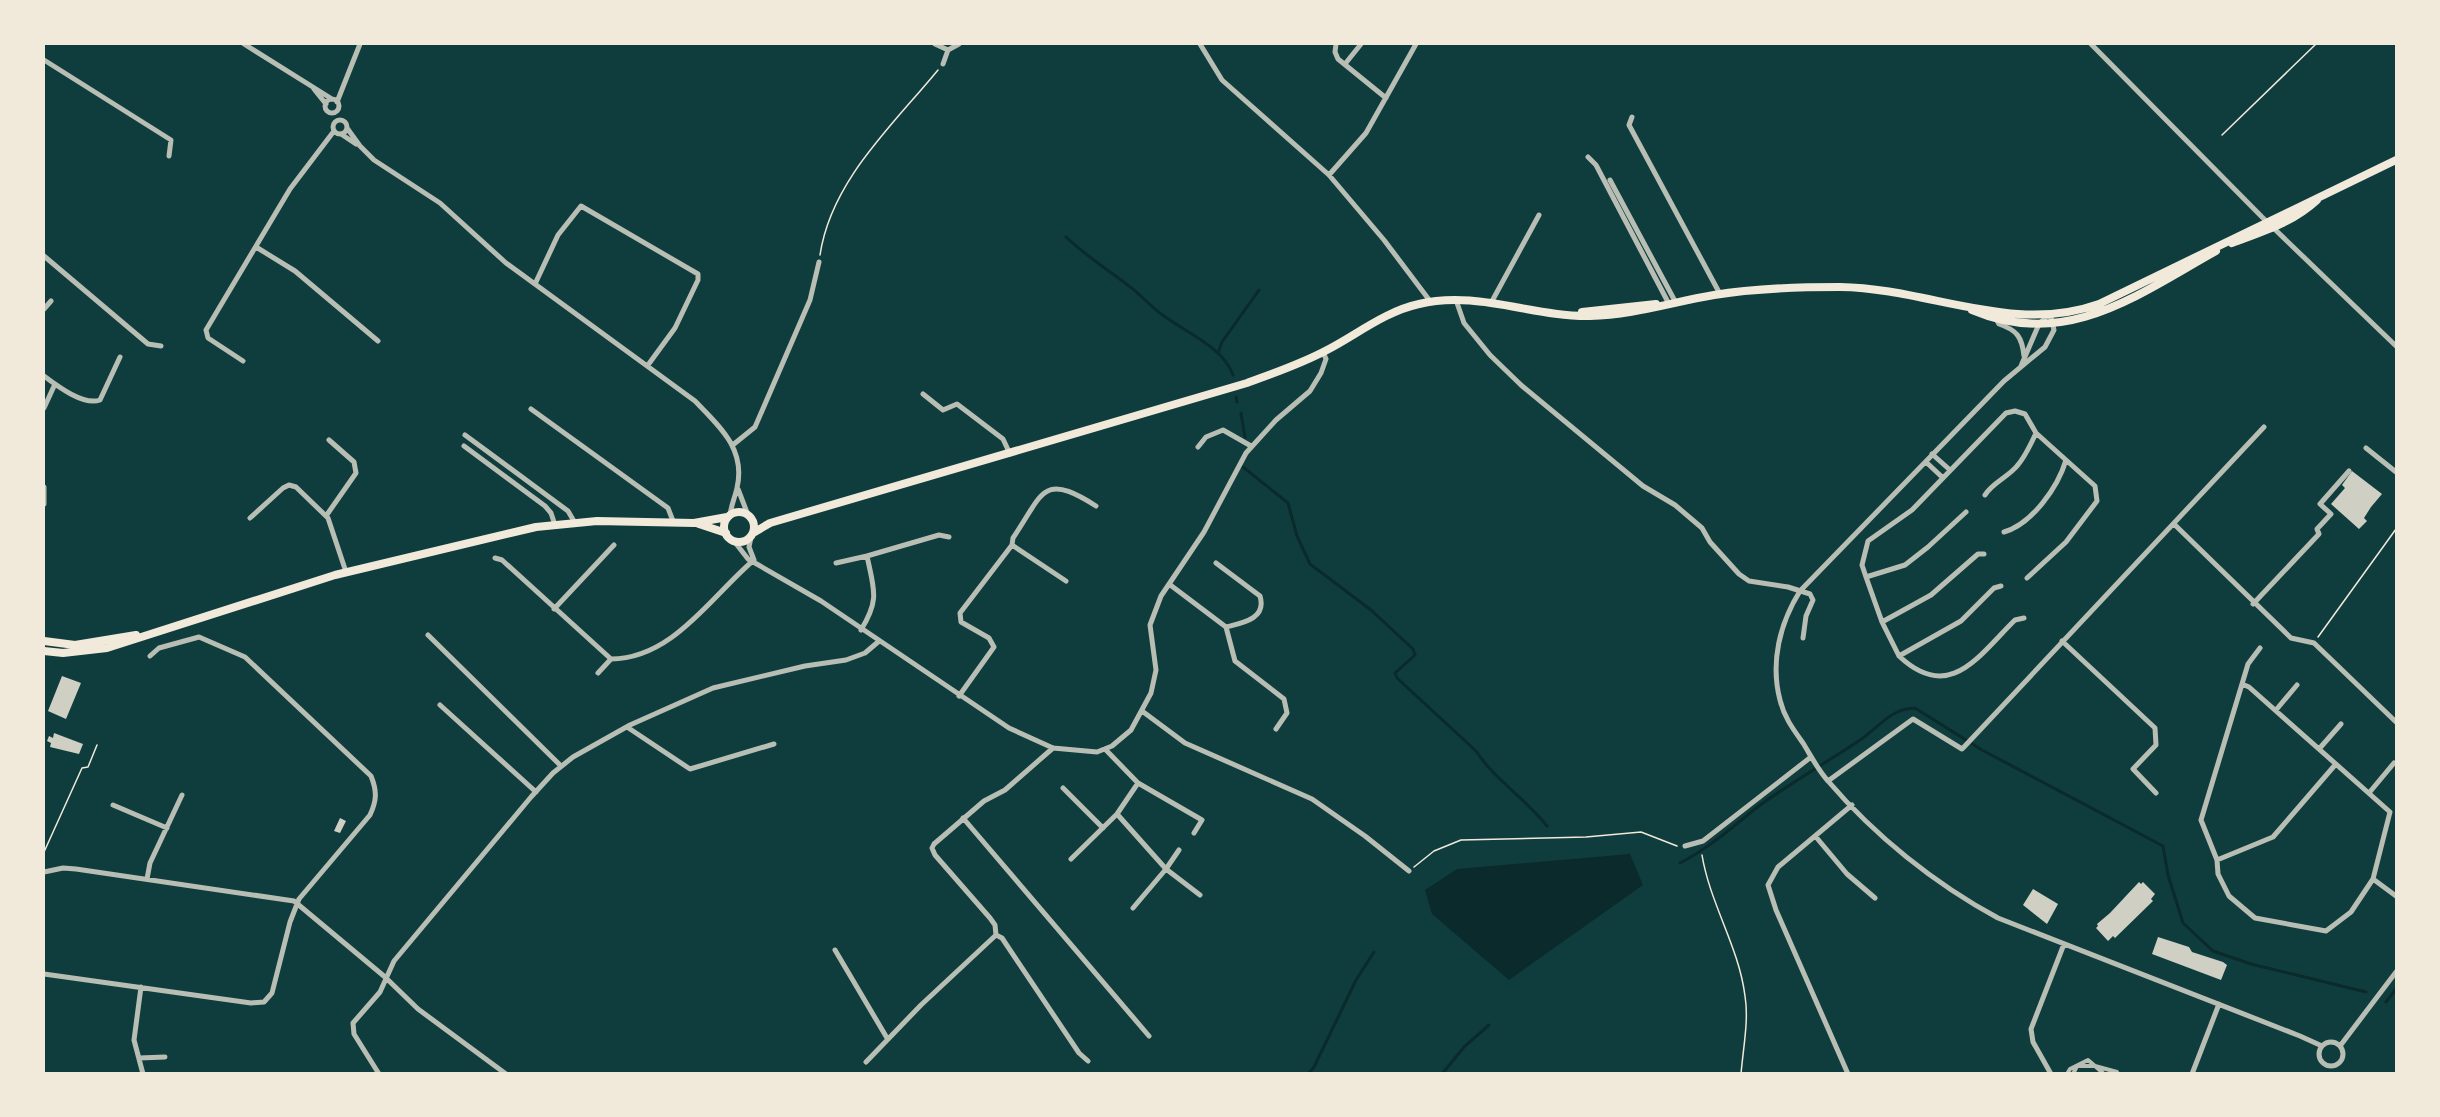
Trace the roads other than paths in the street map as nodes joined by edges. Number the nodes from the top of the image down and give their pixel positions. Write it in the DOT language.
graph roads {
  1 [pos="244,44"];
  2 [pos="360,44"];
  3 [pos="935,44"];
  4 [pos="959,44"];
  5 [pos="1200,44"];
  6 [pos="1336,44"];
  7 [pos="1361,44"];
  8 [pos="1416,44"];
  9 [pos="2091,44"];
  10 [pos="948,50"];
  11 [pos="44,60"];
  12 [pos="943,64"];
  13 [pos="1345,64"];
  14 [pos="313,88"];
  15 [pos="1386,98"];
  16 [pos="335,100"];
  17 [pos="326,104"];
  18 [pos="339,109"];
  19 [pos="329,113"];
  20 [pos="1632,117"];
  21 [pos="342,120"];
  22 [pos="347,128"];
  23 [pos="336,130"];
  24 [pos="360,146"];
  25 [pos="169,156"];
  26 [pos="1588,157"];
  27 [pos="2397,160"];
  28 [pos="1329,175"];
  29 [pos="1610,180"];
  30 [pos="2323,195"];
  31 [pos="1539,215"];
  32 [pos="2267,221"];
  33 [pos="2276,228"];
  34 [pos="256,247"];
  35 [pos="44,256"];
  36 [pos="819,262"];
  37 [pos="535,284"];
  38 [pos="1720,294"];
  39 [pos="1456,300"];
  40 [pos="51,301"];
  41 [pos="1430,301"];
  42 [pos="1491,303"];
  43 [pos="1672,303"];
  44 [pos="1966,308"];
  45 [pos="44,309"];
  46 [pos="2047,316"];
  47 [pos="1996,319"];
  48 [pos="2039,324"];
  49 [pos="2054,324"];
  50 [pos="378,341"];
  51 [pos="161,346"];
  52 [pos="2397,346"];
  53 [pos="1323,352"];
  54 [pos="120,357"];
  55 [pos="2025,357"];
  56 [pos="243,361"];
  57 [pos="648,365"];
  58 [pos="2021,366"];
  59 [pos="44,376"];
  60 [pos="55,384"];
  61 [pos="923,394"];
  62 [pos="44,408"];
  63 [pos="531,409"];
  64 [pos="2264,427"];
  65 [pos="2036,433"];
  66 [pos="465,435"];
  67 [pos="329,440"];
  68 [pos="734,444"];
  69 [pos="464,446"];
  70 [pos="1251,446"];
  71 [pos="1198,447"];
  72 [pos="2366,448"];
  73 [pos="1010,454"];
  74 [pos="1932,454"];
  75 [pos="2066,460"];
  76 [pos="1926,462"];
  77 [pos="1950,470"];
  78 [pos="2349,471"];
  79 [pos="2397,472"];
  80 [pos="1942,477"];
  81 [pos="44,487"];
  82 [pos="738,488"];
  83 [pos="1985,495"];
  84 [pos="44,504"];
  85 [pos="1096,506"];
  86 [pos="1966,512"];
  87 [pos="326,516"];
  88 [pos="729,516"];
  89 [pos="249,518"];
  90 [pos="750,518"];
  91 [pos="673,522"];
  92 [pos="694,522"];
  93 [pos="575,523"];
  94 [pos="770,523"];
  95 [pos="555,525"];
  96 [pos="2175,525"];
  97 [pos="2004,532"];
  98 [pos="726,533"];
  99 [pos="752,535"];
  100 [pos="949,537"];
  101 [pos="734,541"];
  102 [pos="614,545"];
  103 [pos="1012,545"];
  104 [pos="1984,554"];
  105 [pos="867,556"];
  106 [pos="495,558"];
  107 [pos="754,560"];
  108 [pos="837,563"];
  109 [pos="1216,563"];
  110 [pos="346,572"];
  111 [pos="1866,577"];
  112 [pos="2027,578"];
  113 [pos="1066,581"];
  114 [pos="1169,584"];
  115 [pos="2001,586"];
  116 [pos="1800,591"];
  117 [pos="2253,604"];
  118 [pos="554,609"];
  119 [pos="2024,618"];
  120 [pos="1882,622"];
  121 [pos="1226,627"];
  122 [pos="861,630"];
  123 [pos="155,631"];
  124 [pos="428,635"];
  125 [pos="1803,639"];
  126 [pos="44,641"];
  127 [pos="2062,641"];
  128 [pos="878,642"];
  129 [pos="2260,648"];
  130 [pos="44,651"];
  131 [pos="150,656"];
  132 [pos="1899,657"];
  133 [pos="611,659"];
  134 [pos="598,673"];
  135 [pos="2242,684"];
  136 [pos="2297,685"];
  137 [pos="959,696"];
  138 [pos="440,705"];
  139 [pos="2276,710"];
  140 [pos="1142,711"];
  141 [pos="2397,722"];
  142 [pos="2341,724"];
  143 [pos="627,727"];
  144 [pos="1276,729"];
  145 [pos="774,744"];
  146 [pos="1053,748"];
  147 [pos="2319,749"];
  148 [pos="1105,750"];
  149 [pos="1813,760"];
  150 [pos="2394,764"];
  151 [pos="2336,765"];
  152 [pos="561,766"];
  153 [pos="1828,781"];
  154 [pos="1138,783"];
  155 [pos="1063,788"];
  156 [pos="536,792"];
  157 [pos="2156,793"];
  158 [pos="2369,794"];
  159 [pos="182,795"];
  160 [pos="113,805"];
  161 [pos="1852,805"];
  162 [pos="1117,814"];
  163 [pos="963,818"];
  164 [pos="167,828"];
  165 [pos="1103,828"];
  166 [pos="1194,833"];
  167 [pos="1815,837"];
  168 [pos="1685,846"];
  169 [pos="1179,850"];
  170 [pos="1071,859"];
  171 [pos="2217,860"];
  172 [pos="1166,869"];
  173 [pos="44,872"];
  174 [pos="1409,872"];
  175 [pos="147,879"];
  176 [pos="2373,879"];
  177 [pos="1200,895"];
  178 [pos="2397,896"];
  179 [pos="1875,898"];
  180 [pos="298,903"];
  181 [pos="1133,908"];
  182 [pos="996,935"];
  183 [pos="2064,944"];
  184 [pos="835,950"];
  185 [pos="2397,972"];
  186 [pos="44,974"];
  187 [pos="385,977"];
  188 [pos="141,987"];
  189 [pos="2219,1004"];
  190 [pos="1149,1036"];
  191 [pos="887,1038"];
  192 [pos="2322,1046"];
  193 [pos="2340,1046"];
  194 [pos="165,1057"];
  195 [pos="139,1058"];
  196 [pos="1088,1061"];
  197 [pos="866,1062"];
  198 [pos="2328,1065"];
  199 [pos="2336,1065"];
  200 [pos="2077,1066"];
  201 [pos="2094,1066"];
  202 [pos="2088,1071"];
  203 [pos="2118,1073"];
  204 [pos="143,1074"];
  205 [pos="379,1074"];
  206 [pos="506,1074"];
  207 [pos="1848,1074"];
  208 [pos="2051,1074"];
  209 [pos="2067,1074"];
  210 [pos="2073,1074"];
  211 [pos="2104,1074"];
  212 [pos="2192,1074"];
  213 [pos="2328,1074"];
  214 [pos="2336,1074"];
  1 -- 14 [label="street"];
  2 -- 16 [label="street"];
  3 -- 10 [label="street"];
  4 -- 10 [label="street"];
  5 -- 28 [label="street"];
  6 -- 13 [label="street"];
  7 -- 13 [label="street"];
  8 -- 15 [label="street"];
  9 -- 32 [label="street"];
  10 -- 12 [label="street"];
  11 -- 25 [label="street"];
  13 -- 15 [label="street"];
  14 -- 16 [label="street"];
  14 -- 17 [label="street"];
  15 -- 28 [label="street"];
  16 -- 17 [label="street"];
  16 -- 18 [label="street"];
  17 -- 19 [label="street"];
  18 -- 19 [label="street"];
  18 -- 21 [label="street"];
  19 -- 23 [label="street"];
  20 -- 38 [label="street"];
  21 -- 22 [label="street"];
  21 -- 23 [label="street"];
  22 -- 23 [label="street"];
  22 -- 24 [label="street"];
  23 -- 24 [label="street"];
  23 -- 34 [label="street"];
  24 -- 37 [label="street"];
  26 -- 43 [label="street"];
  27 -- 30 [label="main road"];
  28 -- 41 [label="street"];
  29 -- 43 [label="street"];
  30 -- 32 [label="main road"];
  30 -- 33 [label="main road"];
  31 -- 42 [label="street"];
  32 -- 33 [label="street"];
  32 -- 46 [label="main road"];
  33 -- 49 [label="main road"];
  33 -- 52 [label="street"];
  34 -- 50 [label="street"];
  34 -- 56 [label="street"];
  35 -- 51 [label="street"];
  36 -- 68 [label="street"];
  37 -- 57 [label="street"];
  37 -- 57 [label="street"];
  38 -- 43 [label="main road"];
  38 -- 44 [label="main road"];
  39 -- 41 [label="main road"];
  39 -- 42 [label="main road"];
  39 -- 116 [label="street"];
  40 -- 45 [label="street"];
  41 -- 53 [label="main road"];
  42 -- 43 [label="main road"];
  44 -- 46 [label="main road"];
  44 -- 47 [label="main road"];
  46 -- 48 [label="street"];
  46 -- 49 [label="street"];
  47 -- 48 [label="main road"];
  47 -- 55 [label="street"];
  48 -- 49 [label="main road"];
  48 -- 55 [label="street"];
  49 -- 58 [label="street"];
  53 -- 70 [label="street"];
  53 -- 73 [label="main road"];
  54 -- 60 [label="street"];
  55 -- 58 [label="street"];
  57 -- 68 [label="street"];
  58 -- 74 [label="street"];
  59 -- 60 [label="street"];
  60 -- 62 [label="street"];
  61 -- 73 [label="street"];
  63 -- 91 [label="street"];
  64 -- 96 [label="street"];
  65 -- 75 [label="street"];
  65 -- 77 [label="street"];
  65 -- 83 [label="street"];
  66 -- 93 [label="street"];
  67 -- 87 [label="street"];
  68 -- 82 [label="street"];
  69 -- 95 [label="street"];
  70 -- 71 [label="street"];
  70 -- 114 [label="street"];
  72 -- 79 [label="street"];
  73 -- 94 [label="main road"];
  74 -- 76 [label="street"];
  74 -- 77 [label="street"];
  75 -- 97 [label="street"];
  75 -- 112 [label="street"];
  76 -- 80 [label="street"];
  76 -- 116 [label="street"];
  77 -- 80 [label="street"];
  78 -- 117 [label="street"];
  80 -- 111 [label="street"];
  81 -- 84 [label="street"];
  82 -- 88 [label="street"];
  82 -- 90 [label="street"];
  85 -- 103 [label="street"];
  86 -- 111 [label="street"];
  87 -- 89 [label="street"];
  87 -- 110 [label="street"];
  88 -- 90 [label="main road"];
  88 -- 92 [label="main road"];
  88 -- 98 [label="main road"];
  90 -- 94 [label="main road"];
  90 -- 99 [label="main road"];
  91 -- 92 [label="main road"];
  91 -- 93 [label="main road"];
  92 -- 98 [label="main road"];
  93 -- 95 [label="main road"];
  94 -- 99 [label="main road"];
  95 -- 110 [label="main road"];
  96 -- 117 [label="street"];
  96 -- 127 [label="street"];
  98 -- 101 [label="main road"];
  99 -- 101 [label="main road"];
  99 -- 107 [label="street"];
  100 -- 105 [label="street"];
  101 -- 107 [label="street"];
  102 -- 118 [label="street"];
  103 -- 113 [label="street"];
  103 -- 137 [label="street"];
  104 -- 120 [label="street"];
  105 -- 108 [label="street"];
  105 -- 122 [label="street"];
  106 -- 118 [label="street"];
  107 -- 122 [label="street"];
  107 -- 133 [label="street"];
  109 -- 121 [label="street"];
  110 -- 123 [label="main road"];
  111 -- 120 [label="street"];
  114 -- 121 [label="street"];
  114 -- 140 [label="street"];
  115 -- 132 [label="street"];
  116 -- 125 [label="street"];
  116 -- 149 [label="street"];
  117 -- 141 [label="street"];
  118 -- 133 [label="street"];
  119 -- 132 [label="street"];
  120 -- 132 [label="street"];
  121 -- 144 [label="street"];
  122 -- 128 [label="street"];
  123 -- 126 [label="main road"];
  123 -- 130 [label="main road"];
  124 -- 152 [label="street"];
  127 -- 153 [label="street"];
  127 -- 157 [label="street"];
  128 -- 137 [label="street"];
  128 -- 143 [label="street"];
  129 -- 135 [label="street"];
  131 -- 180 [label="street"];
  133 -- 134 [label="street"];
  135 -- 139 [label="street"];
  135 -- 171 [label="street"];
  136 -- 139 [label="street"];
  137 -- 146 [label="street"];
  138 -- 156 [label="street"];
  139 -- 147 [label="street"];
  140 -- 148 [label="street"];
  140 -- 174 [label="street"];
  142 -- 147 [label="street"];
  143 -- 145 [label="street"];
  143 -- 152 [label="street"];
  146 -- 148 [label="street"];
  146 -- 163 [label="street"];
  147 -- 151 [label="street"];
  148 -- 154 [label="street"];
  149 -- 153 [label="street"];
  149 -- 168 [label="street"];
  150 -- 158 [label="street"];
  151 -- 158 [label="street"];
  151 -- 171 [label="street"];
  152 -- 156 [label="street"];
  153 -- 161 [label="street"];
  154 -- 162 [label="street"];
  154 -- 166 [label="street"];
  155 -- 165 [label="street"];
  156 -- 187 [label="street"];
  158 -- 176 [label="street"];
  159 -- 164 [label="street"];
  160 -- 164 [label="street"];
  161 -- 167 [label="street"];
  161 -- 183 [label="street"];
  162 -- 165 [label="street"];
  162 -- 172 [label="street"];
  163 -- 182 [label="street"];
  163 -- 190 [label="street"];
  164 -- 175 [label="street"];
  165 -- 170 [label="street"];
  167 -- 179 [label="street"];
  167 -- 207 [label="street"];
  169 -- 172 [label="street"];
  171 -- 176 [label="street"];
  172 -- 177 [label="street"];
  172 -- 181 [label="street"];
  173 -- 175 [label="street"];
  175 -- 180 [label="street"];
  176 -- 178 [label="street"];
  180 -- 187 [label="street"];
  180 -- 188 [label="street"];
  182 -- 191 [label="street"];
  182 -- 196 [label="street"];
  183 -- 189 [label="street"];
  183 -- 208 [label="street"];
  184 -- 191 [label="street"];
  185 -- 193 [label="street"];
  186 -- 188 [label="street"];
  187 -- 205 [label="street"];
  187 -- 206 [label="street"];
  188 -- 195 [label="street"];
  189 -- 192 [label="street"];
  189 -- 212 [label="street"];
  191 -- 197 [label="street"];
  192 -- 193 [label="street"];
  192 -- 198 [label="street"];
  193 -- 199 [label="street"];
  194 -- 195 [label="street"];
  195 -- 204 [label="street"];
  198 -- 199 [label="street"];
  198 -- 213 [label="street"];
  199 -- 214 [label="street"];
  200 -- 201 [label="street"];
  200 -- 209 [label="street"];
  200 -- 210 [label="street"];
  201 -- 202 [label="street"];
  201 -- 203 [label="street"];
  201 -- 211 [label="street"];
}
